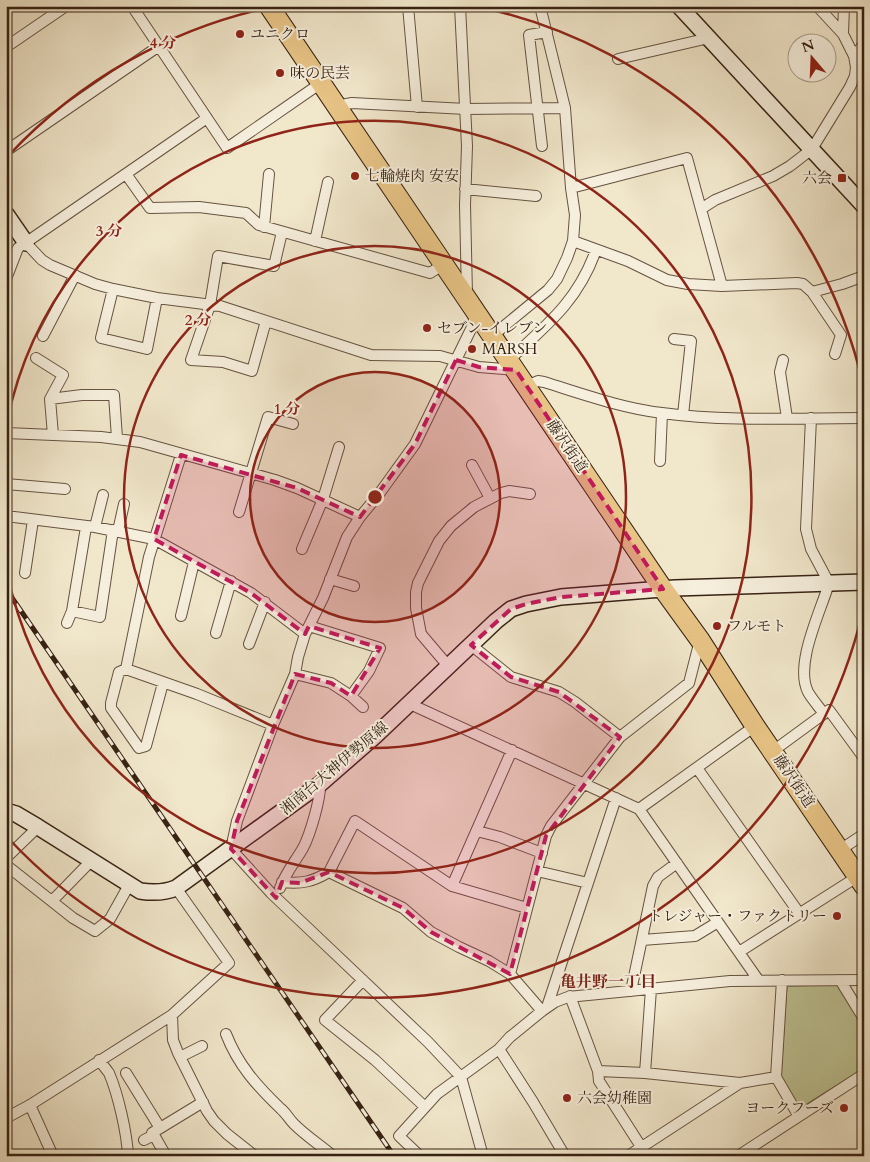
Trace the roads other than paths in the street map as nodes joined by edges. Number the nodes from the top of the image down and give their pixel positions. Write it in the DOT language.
graph roads {
  1 [pos="66,6"];
  2 [pos="132,6"];
  3 [pos="269,6"];
  4 [pos="408,6"];
  5 [pos="460,6"];
  6 [pos="540,6"];
  7 [pos="679,6"];
  8 [pos="817,6"];
  9 [pos="844,6"];
  10 [pos="547,32"];
  11 [pos="843,34"];
  12 [pos="709,38"];
  13 [pos="864,44"];
  14 [pos="158,46"];
  15 [pos="6,47"];
  16 [pos="854,56"];
  17 [pos="618,59"];
  18 [pos="321,83"];
  19 [pos="336,106"];
  20 [pos="418,107"];
  21 [pos="537,108"];
  22 [pos="565,108"];
  23 [pos="466,109"];
  24 [pos="207,118"];
  25 [pos="542,146"];
  26 [pos="812,149"];
  27 [pos="6,151"];
  28 [pos="126,174"];
  29 [pos="270,174"];
  30 [pos="324,188"];
  31 [pos="571,188"];
  32 [pos="466,189"];
  33 [pos="536,196"];
  34 [pos="864,206"];
  35 [pos="700,209"];
  36 [pos="6,214"];
  37 [pos="264,227"];
  38 [pos="282,232"];
  39 [pos="315,241"];
  40 [pos="572,241"];
  41 [pos="26,243"];
  42 [pos="596,250"];
  43 [pos="444,264"];
  44 [pos="75,275"];
  45 [pos="864,276"];
  46 [pos="6,279"];
  47 [pos="722,286"];
  48 [pos="113,289"];
  49 [pos="812,292"];
  50 [pos="157,298"];
  51 [pos="210,305"];
  52 [pos="472,305"];
  53 [pos="266,321"];
  54 [pos="43,336"];
  55 [pos="492,336"];
  56 [pos="674,339"];
  57 [pos="835,354"];
  58 [pos="36,358"];
  59 [pos="456,360"];
  60 [pos="783,360"];
  61 [pos="512,365"];
  62 [pos="526,386"];
  63 [pos="50,399"];
  64 [pos="662,413"];
  65 [pos="683,414"];
  66 [pos="787,418"];
  67 [pos="811,418"];
  68 [pos="864,418"];
  69 [pos="293,424"];
  70 [pos="6,433"];
  71 [pos="53,435"];
  72 [pos="117,438"];
  73 [pos="339,447"];
  74 [pos="181,455"];
  75 [pos="660,461"];
  76 [pos="472,465"];
  77 [pos="251,474"];
  78 [pos="6,484"];
  79 [pos="65,489"];
  80 [pos="530,494"];
  81 [pos="103,495"];
  82 [pos="490,498"];
  83 [pos="323,499"];
  84 [pos="6,502"];
  85 [pos="124,504"];
  86 [pos="239,512"];
  87 [pos="360,517"];
  88 [pos="33,520"];
  89 [pos="91,527"];
  90 [pos="115,531"];
  91 [pos="154,539"];
  92 [pos="302,549"];
  93 [pos="194,562"];
  94 [pos="25,573"];
  95 [pos="330,579"];
  96 [pos="231,581"];
  97 [pos="864,582"];
  98 [pos="828,583"];
  99 [pos="354,586"];
  100 [pos="663,589"];
  101 [pos="265,602"];
  102 [pos="72,611"];
  103 [pos="181,616"];
  104 [pos="68,623"];
  105 [pos="307,630"];
  106 [pos="216,633"];
  107 [pos="700,640"];
  108 [pos="249,644"];
  109 [pos="471,646"];
  110 [pos="449,667"];
  111 [pos="126,669"];
  112 [pos="295,674"];
  113 [pos="163,683"];
  114 [pos="351,696"];
  115 [pos="410,704"];
  116 [pos="363,707"];
  117 [pos="824,714"];
  118 [pos="273,725"];
  119 [pos="755,726"];
  120 [pos="620,737"];
  121 [pos="512,750"];
  122 [pos="773,751"];
  123 [pos="863,755"];
  124 [pos="697,768"];
  125 [pos="583,783"];
  126 [pos="320,784"];
  127 [pos="616,798"];
  128 [pos="639,809"];
  129 [pos="6,811"];
  130 [pos="38,827"];
  131 [pos="477,831"];
  132 [pos="864,834"];
  133 [pos="231,849"];
  134 [pos="840,850"];
  135 [pos="542,853"];
  136 [pos="6,858"];
  137 [pos="91,861"];
  138 [pos="677,862"];
  139 [pos="6,865"];
  140 [pos="537,871"];
  141 [pos="330,872"];
  142 [pos="861,881"];
  143 [pos="282,882"];
  144 [pos="588,884"];
  145 [pos="129,886"];
  146 [pos="452,886"];
  147 [pos="176,888"];
  148 [pos="276,898"];
  149 [pos="52,901"];
  150 [pos="527,908"];
  151 [pos="799,913"];
  152 [pos="718,922"];
  153 [pos="642,940"];
  154 [pos="739,952"];
  155 [pos="510,974"];
  156 [pos="363,980"];
  157 [pos="759,980"];
  158 [pos="782,980"];
  159 [pos="840,980"];
  160 [pos="864,980"];
  161 [pos="651,989"];
  162 [pos="631,991"];
  163 [pos="570,996"];
  164 [pos="545,1009"];
  165 [pos="172,1015"];
  166 [pos="864,1019"];
  167 [pos="226,1034"];
  168 [pos="202,1046"];
  169 [pos="499,1049"];
  170 [pos="180,1057"];
  171 [pos="99,1060"];
  172 [pos="598,1071"];
  173 [pos="126,1073"];
  174 [pos="645,1073"];
  175 [pos="864,1074"];
  176 [pos="461,1077"];
  177 [pos="776,1077"];
  178 [pos="740,1083"];
  179 [pos="203,1102"];
  180 [pos="30,1105"];
  181 [pos="425,1107"];
  182 [pos="798,1115"];
  183 [pos="6,1118"];
  184 [pos="153,1135"];
  185 [pos="645,1151"];
  186 [pos="53,1156"];
  187 [pos="128,1156"];
  188 [pos="166,1156"];
  189 [pos="255,1156"];
  190 [pos="333,1156"];
  191 [pos="420,1156"];
  192 [pos="483,1156"];
  193 [pos="565,1156"];
  194 [pos="628,1156"];
  195 [pos="738,1156"];
  1 -- 15 [label="street"];
  2 -- 14 [label="street"];
  3 -- 18 [label="highway, 藤沢街道"];
  4 -- 20 [label="street"];
  5 -- 23 [label="street"];
  6 -- 10 [label="street"];
  7 -- 12 [label="main road"];
  8 -- 11 [label="street"];
  9 -- 11 [label="street"];
  10 -- 21 [label="street"];
  10 -- 22 [label="street"];
  11 -- 16 [label="street"];
  12 -- 17 [label="street"];
  12 -- 26 [label="main road"];
  13 -- 16 [label="street"];
  14 -- 24 [label="street"];
  14 -- 27 [label="street"];
  16 -- 26 [label="street"];
  18 -- 19 [label="highway, 藤沢街道"];
  18 -- 24 [label="street"];
  19 -- 20 [label="street"];
  19 -- 43 [label="highway, 藤沢街道"];
  20 -- 23 [label="street"];
  21 -- 22 [label="street"];
  21 -- 23 [label="street"];
  21 -- 25 [label="street"];
  22 -- 31 [label="street"];
  23 -- 32 [label="street"];
  24 -- 28 [label="street"];
  26 -- 34 [label="main road"];
  26 -- 35 [label="street"];
  28 -- 37 [label="street"];
  28 -- 41 [label="street"];
  29 -- 37 [label="street"];
  30 -- 39 [label="street"];
  31 -- 35 [label="street"];
  31 -- 40 [label="street"];
  32 -- 33 [label="street"];
  32 -- 52 [label="street"];
  35 -- 47 [label="street"];
  36 -- 41 [label="main road"];
  37 -- 38 [label="street"];
  38 -- 39 [label="street"];
  38 -- 51 [label="street"];
  39 -- 43 [label="street"];
  40 -- 42 [label="street"];
  40 -- 55 [label="street"];
  41 -- 44 [label="street"];
  41 -- 46 [label="street"];
  42 -- 47 [label="street"];
  42 -- 61 [label="street"];
  43 -- 52 [label="highway, 藤沢街道"];
  44 -- 48 [label="street"];
  44 -- 54 [label="street"];
  45 -- 49 [label="street"];
  47 -- 49 [label="street"];
  48 -- 50 [label="street"];
  48 -- 50 [label="street"];
  49 -- 57 [label="street"];
  50 -- 51 [label="street"];
  51 -- 53 [label="street"];
  51 -- 53 [label="street"];
  52 -- 55 [label="highway, 藤沢街道"];
  52 -- 59 [label="street"];
  53 -- 59 [label="street"];
  55 -- 61 [label="highway, 藤沢街道"];
  56 -- 65 [label="street"];
  58 -- 63 [label="street"];
  59 -- 61 [label="street"];
  59 -- 87 [label="street"];
  60 -- 66 [label="street"];
  61 -- 62 [label="highway, 藤沢街道"];
  62 -- 64 [label="street"];
  62 -- 100 [label="highway, 藤沢街道"];
  63 -- 71 [label="street"];
  63 -- 72 [label="street"];
  64 -- 65 [label="street"];
  64 -- 75 [label="street"];
  65 -- 66 [label="street"];
  66 -- 67 [label="street"];
  67 -- 68 [label="street"];
  67 -- 98 [label="street"];
  69 -- 77 [label="street"];
  70 -- 71 [label="street"];
  71 -- 72 [label="street"];
  72 -- 74 [label="street"];
  73 -- 83 [label="street"];
  74 -- 77 [label="street"];
  74 -- 91 [label="street"];
  76 -- 82 [label="street"];
  77 -- 83 [label="street"];
  77 -- 86 [label="street"];
  78 -- 79 [label="street"];
  80 -- 82 [label="street"];
  81 -- 89 [label="street"];
  82 -- 110 [label="street"];
  83 -- 87 [label="street"];
  83 -- 92 [label="street"];
  84 -- 88 [label="street"];
  85 -- 90 [label="street"];
  87 -- 95 [label="street"];
  88 -- 89 [label="street"];
  88 -- 94 [label="street"];
  89 -- 90 [label="street"];
  89 -- 102 [label="street"];
  90 -- 91 [label="street"];
  90 -- 102 [label="street"];
  91 -- 93 [label="street"];
  91 -- 111 [label="street"];
  93 -- 96 [label="street"];
  93 -- 103 [label="street"];
  95 -- 99 [label="street"];
  95 -- 105 [label="street"];
  96 -- 101 [label="street"];
  96 -- 106 [label="street"];
  97 -- 98 [label="main road, 湘南台大神伊勢原線"];
  98 -- 100 [label="main road, 湘南台大神伊勢原線"];
  98 -- 117 [label="street"];
  100 -- 107 [label="highway, 藤沢街道"];
  100 -- 109 [label="main road, 湘南台大神伊勢原線"];
  101 -- 105 [label="street"];
  101 -- 108 [label="street"];
  102 -- 104 [label="street"];
  105 -- 112 [label="street"];
  105 -- 114 [label="street"];
  107 -- 119 [label="highway, 藤沢街道"];
  107 -- 120 [label="street"];
  109 -- 110 [label="main road, 湘南台大神伊勢原線"];
  109 -- 120 [label="street"];
  110 -- 115 [label="main road, 湘南台大神伊勢原線"];
  111 -- 113 [label="street"];
  111 -- 113 [label="street"];
  112 -- 114 [label="street"];
  112 -- 118 [label="street"];
  113 -- 118 [label="street"];
  114 -- 116 [label="street"];
  115 -- 121 [label="street"];
  115 -- 126 [label="main road, 湘南台大神伊勢原線"];
  117 -- 122 [label="street"];
  117 -- 123 [label="street"];
  118 -- 133 [label="street"];
  119 -- 122 [label="highway, 藤沢街道"];
  119 -- 124 [label="street"];
  120 -- 125 [label="street"];
  121 -- 125 [label="street"];
  121 -- 131 [label="street"];
  122 -- 134 [label="highway, 藤沢街道"];
  124 -- 128 [label="street"];
  124 -- 151 [label="street"];
  125 -- 127 [label="street"];
  125 -- 135 [label="street"];
  126 -- 133 [label="main road, 湘南台大神伊勢原線"];
  126 -- 143 [label="street"];
  127 -- 128 [label="street"];
  127 -- 144 [label="street"];
  128 -- 138 [label="street"];
  129 -- 130 [label="main road, 湘南台大神伊勢原線"];
  130 -- 136 [label="street"];
  130 -- 137 [label="main road, 湘南台大神伊勢原線"];
  131 -- 135 [label="street"];
  131 -- 146 [label="street"];
  132 -- 134 [label="street"];
  133 -- 147 [label="main road, 湘南台大神伊勢原線"];
  133 -- 148 [label="street"];
  134 -- 142 [label="highway, 藤沢街道"];
  135 -- 140 [label="street"];
  137 -- 145 [label="main road, 湘南台大神伊勢原線"];
  137 -- 149 [label="street"];
  138 -- 152 [label="street"];
  138 -- 153 [label="street"];
  139 -- 149 [label="street"];
  140 -- 144 [label="street"];
  140 -- 150 [label="street"];
  141 -- 143 [label="street"];
  141 -- 146 [label="street"];
  141 -- 155 [label="street"];
  142 -- 151 [label="street"];
  143 -- 148 [label="street"];
  144 -- 164 [label="street"];
  145 -- 147 [label="main road, 湘南台大神伊勢原線"];
  145 -- 149 [label="street"];
  146 -- 150 [label="street"];
  147 -- 165 [label="street"];
  148 -- 156 [label="street"];
  150 -- 155 [label="street"];
  151 -- 154 [label="street"];
  152 -- 153 [label="street"];
  152 -- 154 [label="street"];
  153 -- 162 [label="street"];
  154 -- 157 [label="street"];
  155 -- 164 [label="street"];
  156 -- 176 [label="street"];
  156 -- 181 [label="street"];
  157 -- 158 [label="street"];
  157 -- 161 [label="street"];
  158 -- 159 [label="street"];
  158 -- 177 [label="street"];
  159 -- 160 [label="street"];
  159 -- 166 [label="street"];
  161 -- 162 [label="street"];
  161 -- 174 [label="street"];
  162 -- 163 [label="street"];
  163 -- 164 [label="street"];
  163 -- 172 [label="street"];
  164 -- 169 [label="street"];
  165 -- 170 [label="street"];
  165 -- 171 [label="street"];
  167 -- 190 [label="street"];
  168 -- 170 [label="street"];
  169 -- 176 [label="street"];
  169 -- 193 [label="street"];
  170 -- 179 [label="street"];
  171 -- 180 [label="street"];
  171 -- 187 [label="street"];
  172 -- 174 [label="street"];
  172 -- 185 [label="street"];
  173 -- 184 [label="street"];
  174 -- 178 [label="street"];
  175 -- 182 [label="street"];
  176 -- 181 [label="street"];
  176 -- 192 [label="street"];
  177 -- 178 [label="street"];
  177 -- 182 [label="street"];
  178 -- 185 [label="street"];
  179 -- 184 [label="street"];
  179 -- 189 [label="street"];
  180 -- 183 [label="street"];
  180 -- 186 [label="street"];
  181 -- 191 [label="street"];
  182 -- 195 [label="street"];
  184 -- 188 [label="street"];
  185 -- 194 [label="street"];
}
